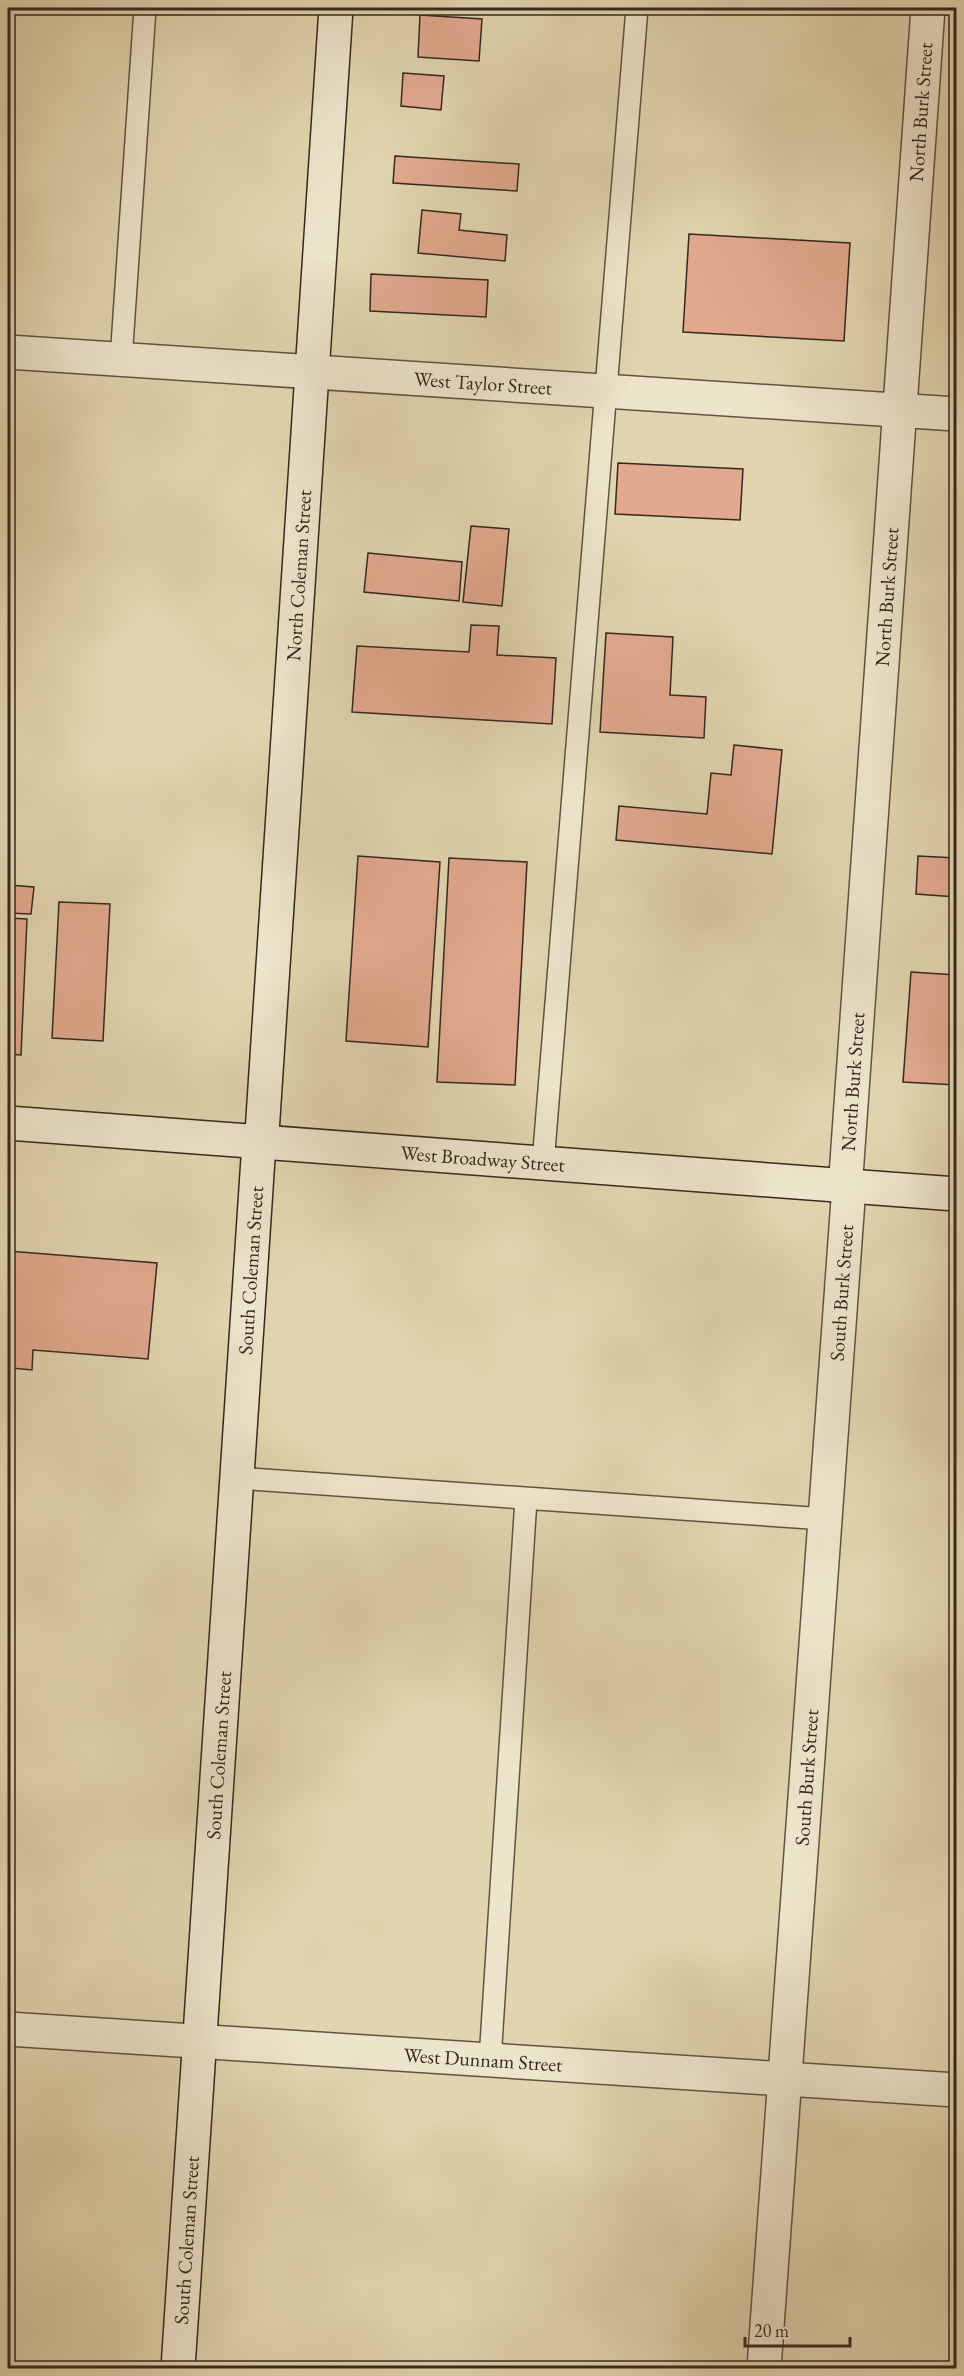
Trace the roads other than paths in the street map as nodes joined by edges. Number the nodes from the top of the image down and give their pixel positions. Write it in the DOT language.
graph roads {
  1 [pos="146,8"];
  2 [pos="336,8"];
  3 [pos="637,8"];
  4 [pos="927,8"];
  5 [pos="8,352"];
  6 [pos="121,360"];
  7 [pos="313,373"];
  8 [pos="604,392"];
  9 [pos="899,411"];
  10 [pos="957,414"];
  11 [pos="8,1123"];
  12 [pos="259,1143"];
  13 [pos="543,1164"];
  14 [pos="849,1186"];
  15 [pos="957,1194"];
  16 [pos="237,1478"];
  17 [pos="526,1498"];
  18 [pos="825,1520"];
  19 [pos="8,2029"];
  20 [pos="200,2041"];
  21 [pos="490,2060"];
  22 [pos="785,2079"];
  23 [pos="957,2090"];
  24 [pos="178,2368"];
  25 [pos="764,2368"];
  1 -- 6 [label="lane"];
  2 -- 7 [label="street, North Coleman Street"];
  3 -- 8 [label="lane"];
  4 -- 9 [label="street, North Burk Street"];
  5 -- 6 [label="street, West Taylor Street"];
  6 -- 7 [label="street, West Taylor Street"];
  7 -- 8 [label="street, West Taylor Street"];
  7 -- 12 [label="street, North Coleman Street"];
  8 -- 9 [label="street, West Taylor Street"];
  8 -- 13 [label="lane"];
  9 -- 10 [label="street, West Taylor Street"];
  9 -- 14 [label="street, North Burk Street"];
  11 -- 12 [label="street, West Broadway Street"];
  12 -- 13 [label="street, West Broadway Street"];
  12 -- 16 [label="street, South Coleman Street"];
  13 -- 14 [label="street, West Broadway Street"];
  14 -- 15 [label="street, West Broadway Street"];
  14 -- 18 [label="street, South Burk Street"];
  16 -- 17 [label="lane"];
  16 -- 20 [label="street, South Coleman Street"];
  17 -- 18 [label="lane"];
  17 -- 21 [label="lane"];
  18 -- 22 [label="street, South Burk Street"];
  19 -- 20 [label="street, West Dunnam Street"];
  20 -- 21 [label="street, West Dunnam Street"];
  20 -- 24 [label="street, South Coleman Street"];
  21 -- 22 [label="street, West Dunnam Street"];
  22 -- 23 [label="street, West Dunnam Street"];
  22 -- 25 [label="street, South Burk Street"];
}
